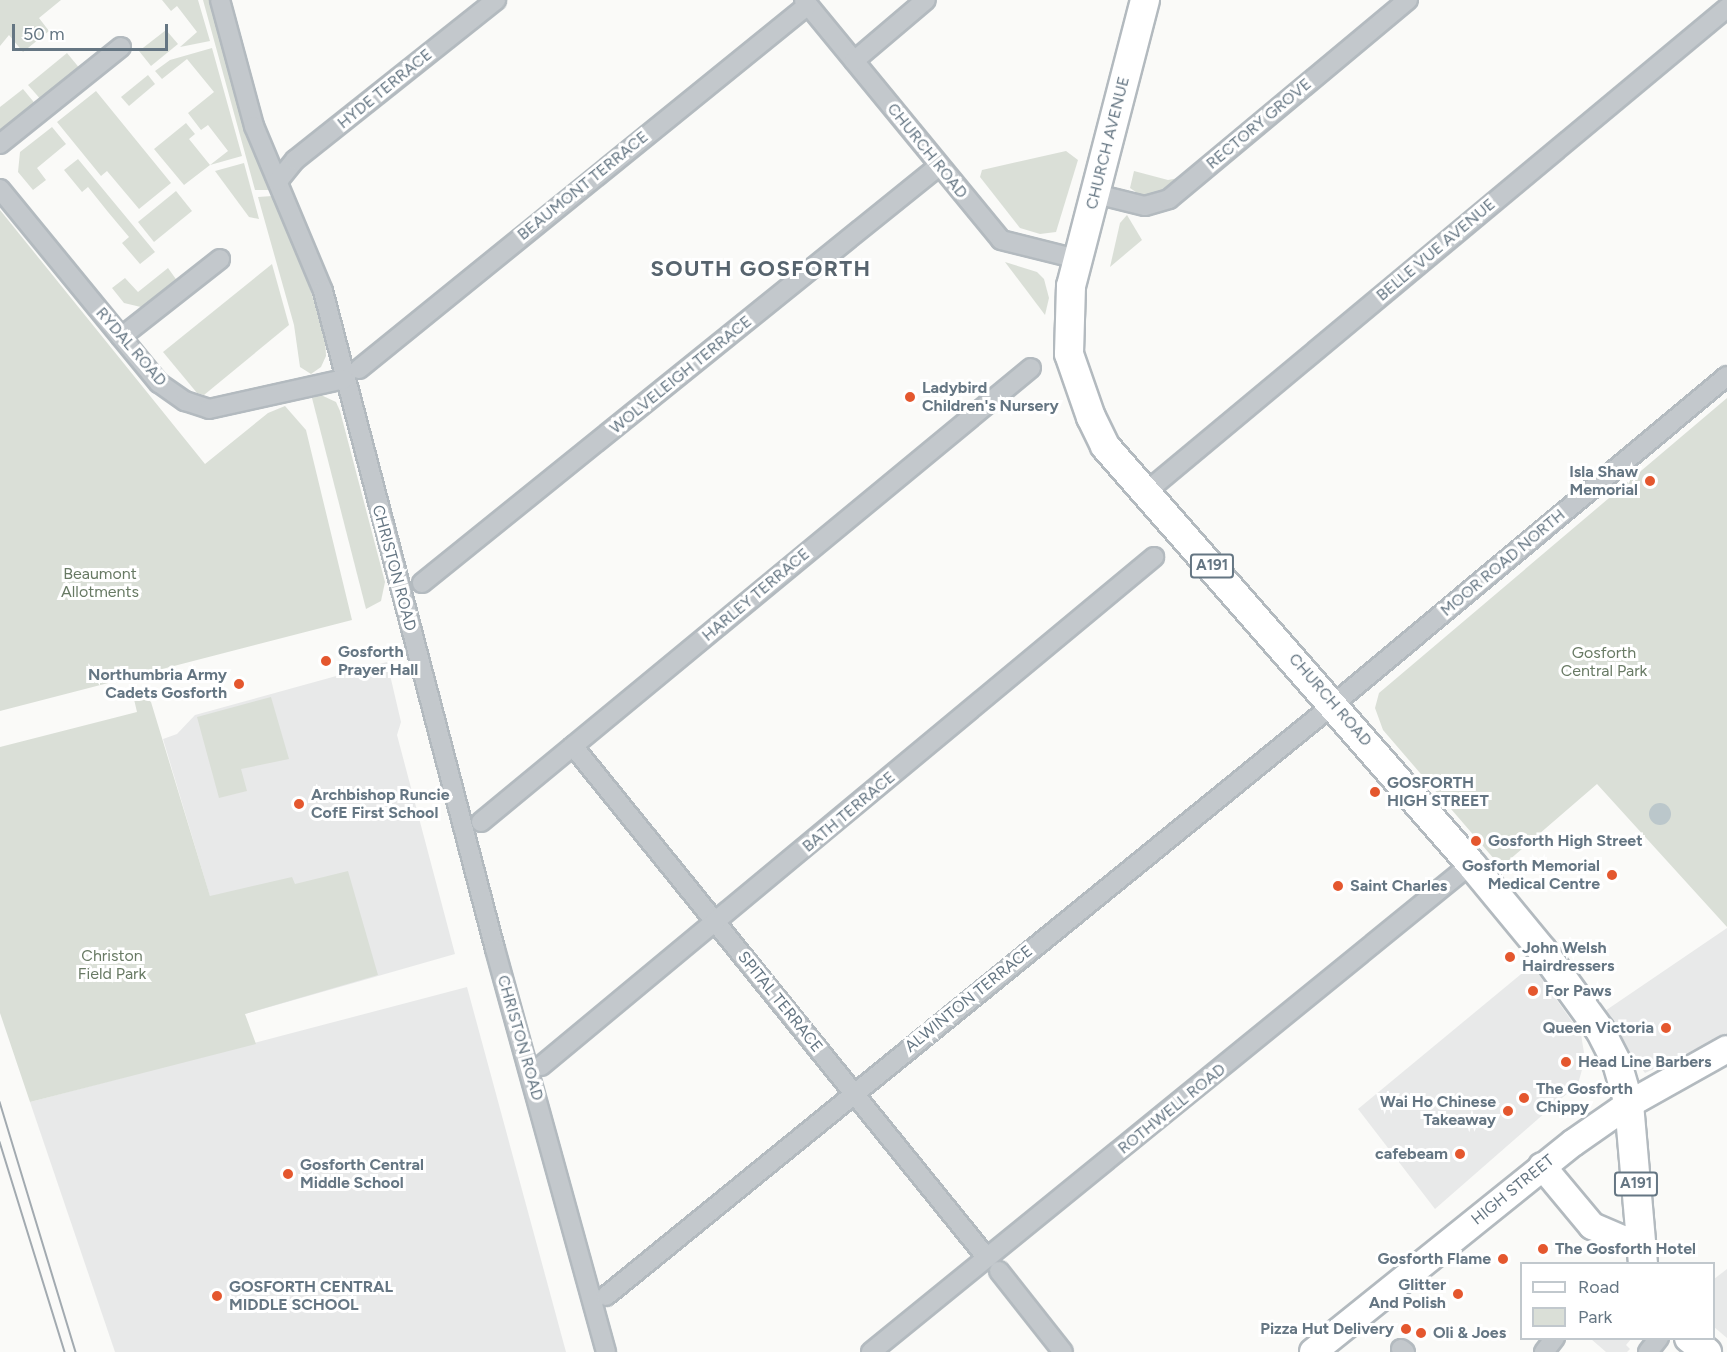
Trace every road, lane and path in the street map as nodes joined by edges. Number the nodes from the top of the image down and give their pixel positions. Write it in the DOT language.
graph roads {
  1 [pos="220,0"];
  2 [pos="496,0"];
  3 [pos="926,0"];
  4 [pos="1144,0"];
  5 [pos="1408,0"];
  6 [pos="806,3"];
  7 [pos="1727,9"];
  8 [pos="121,47"];
  9 [pos="854,61"];
  10 [pos="0,144"];
  11 [pos="939,166"];
  12 [pos="278,181"];
  13 [pos="0,189"];
  14 [pos="1096,194"];
  15 [pos="220,259"];
  16 [pos="1077,259"];
  17 [pos="1071,286"];
  18 [pos="121,338"];
  19 [pos="1031,368"];
  20 [pos="352,374"];
  21 [pos="1727,376"];
  22 [pos="1146,492"];
  23 [pos="1154,556"];
  24 [pos="422,583"];
  25 [pos="1334,704"];
  26 [pos="573,746"];
  27 [pos="481,822"];
  28 [pos="1471,864"];
  29 [pos="716,922"];
  30 [pos="1727,1049"];
  31 [pos="541,1065"];
  32 [pos="854,1093"];
  33 [pos="1629,1104"];
  34 [pos="1542,1166"];
  35 [pos="1642,1252"];
  36 [pos="993,1264"];
  37 [pos="606,1296"];
  38 [pos="1553,1340"];
  39 [pos="1657,1340"];
  40 [pos="1692,1340"];
  41 [pos="606,1352"];
  42 [pos="871,1352"];
  43 [pos="1063,1352"];
  44 [pos="1313,1352"];
  45 [pos="1544,1352"];
  46 [pos="1648,1352"];
  47 [pos="1707,1352"];
  1 -- 12 [label="street, CHRISTON ROAD"];
  2 -- 12 [label="street, HYDE TERRACE"];
  3 -- 9 [label="street"];
  4 -- 14 [label="main road, CHURCH AVENUE / A191"];
  5 -- 14 [label="street, RECTORY GROVE"];
  6 -- 9 [label="street, CHURCH ROAD"];
  6 -- 20 [label="street, BEAUMONT TERRACE"];
  7 -- 22 [label="street, BELLE VUE AVENUE"];
  8 -- 10 [label="street"];
  9 -- 11 [label="street, CHURCH ROAD"];
  11 -- 16 [label="street, CHURCH ROAD"];
  11 -- 24 [label="street, WOLVELEIGH TERRACE"];
  12 -- 20 [label="street, CHRISTON ROAD"];
  13 -- 18 [label="street, RYDAL ROAD"];
  14 -- 16 [label="main road, CHURCH AVENUE / A191"];
  15 -- 18 [label="street"];
  16 -- 17 [label="main road, CHURCH AVENUE / A191"];
  17 -- 22 [label="main road, CHURCH ROAD / A191"];
  18 -- 20 [label="street, RYDAL ROAD"];
  19 -- 26 [label="street, HARLEY TERRACE"];
  20 -- 41 [label="street, CHRISTON ROAD"];
  21 -- 25 [label="street, MOOR ROAD NORTH"];
  22 -- 25 [label="main road, CHURCH ROAD / A191"];
  23 -- 29 [label="street, BATH TERRACE"];
  25 -- 28 [label="main road, CHURCH ROAD / A191"];
  25 -- 32 [label="street, ALWINTON TERRACE"];
  26 -- 27 [label="street, HARLEY TERRACE"];
  26 -- 29 [label="street, SPITAL TERRACE"];
  28 -- 33 [label="main road, CHURCH ROAD / A191"];
  28 -- 36 [label="street, ROTHWELL ROAD"];
  29 -- 31 [label="street, BATH TERRACE"];
  29 -- 32 [label="street, SPITAL TERRACE"];
  30 -- 33 [label="main road, HIGH STREET"];
  32 -- 36 [label="street, SPITAL TERRACE"];
  32 -- 37 [label="street, ALWINTON TERRACE"];
  33 -- 34 [label="main road, HIGH STREET"];
  33 -- 35 [label="main road, A191"];
  34 -- 35 [label="main road"];
  34 -- 44 [label="main road, HIGH STREET"];
  36 -- 42 [label="street, ROTHWELL ROAD"];
  36 -- 43 [label="street, SPITAL TERRACE"];
  38 -- 45 [label="street"];
  39 -- 46 [label="street"];
  40 -- 47 [label="main road"];
}
